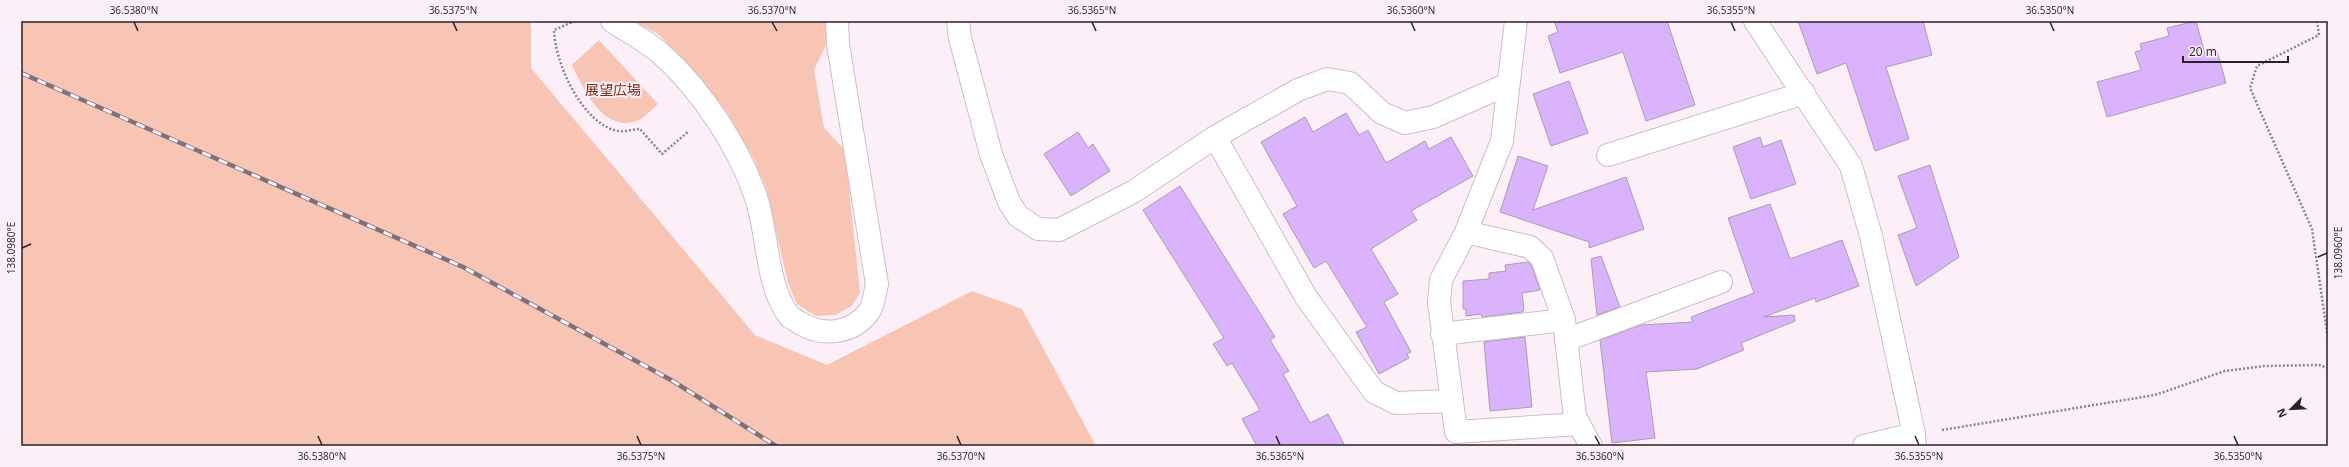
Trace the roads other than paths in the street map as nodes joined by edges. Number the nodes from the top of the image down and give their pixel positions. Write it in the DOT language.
graph roads {
  1 [pos="612,21"];
  2 [pos="837,21"];
  3 [pos="958,21"];
  4 [pos="1516,21"];
  5 [pos="1755,21"];
  6 [pos="1508,84"];
  7 [pos="1804,92"];
  8 [pos="1215,136"];
  9 [pos="1608,155"];
  10 [pos="1466,232"];
  11 [pos="1721,282"];
  12 [pos="1565,330"];
  13 [pos="1442,334"];
  14 [pos="1452,401"];
  15 [pos="1579,424"];
  16 [pos="1914,440"];
  17 [pos="1590,446"];
  18 [pos="1864,446"];
  1 -- 2 [label="street"];
  3 -- 8 [label="street"];
  4 -- 6 [label="street"];
  5 -- 7 [label="street"];
  6 -- 8 [label="street"];
  6 -- 10 [label="street"];
  7 -- 9 [label="street"];
  7 -- 16 [label="street"];
  8 -- 14 [label="street"];
  10 -- 12 [label="street"];
  10 -- 13 [label="street"];
  11 -- 12 [label="street"];
  12 -- 13 [label="street"];
  12 -- 15 [label="street"];
  13 -- 14 [label="street"];
  14 -- 15 [label="street"];
  15 -- 17 [label="street"];
  16 -- 18 [label="street"];
}
